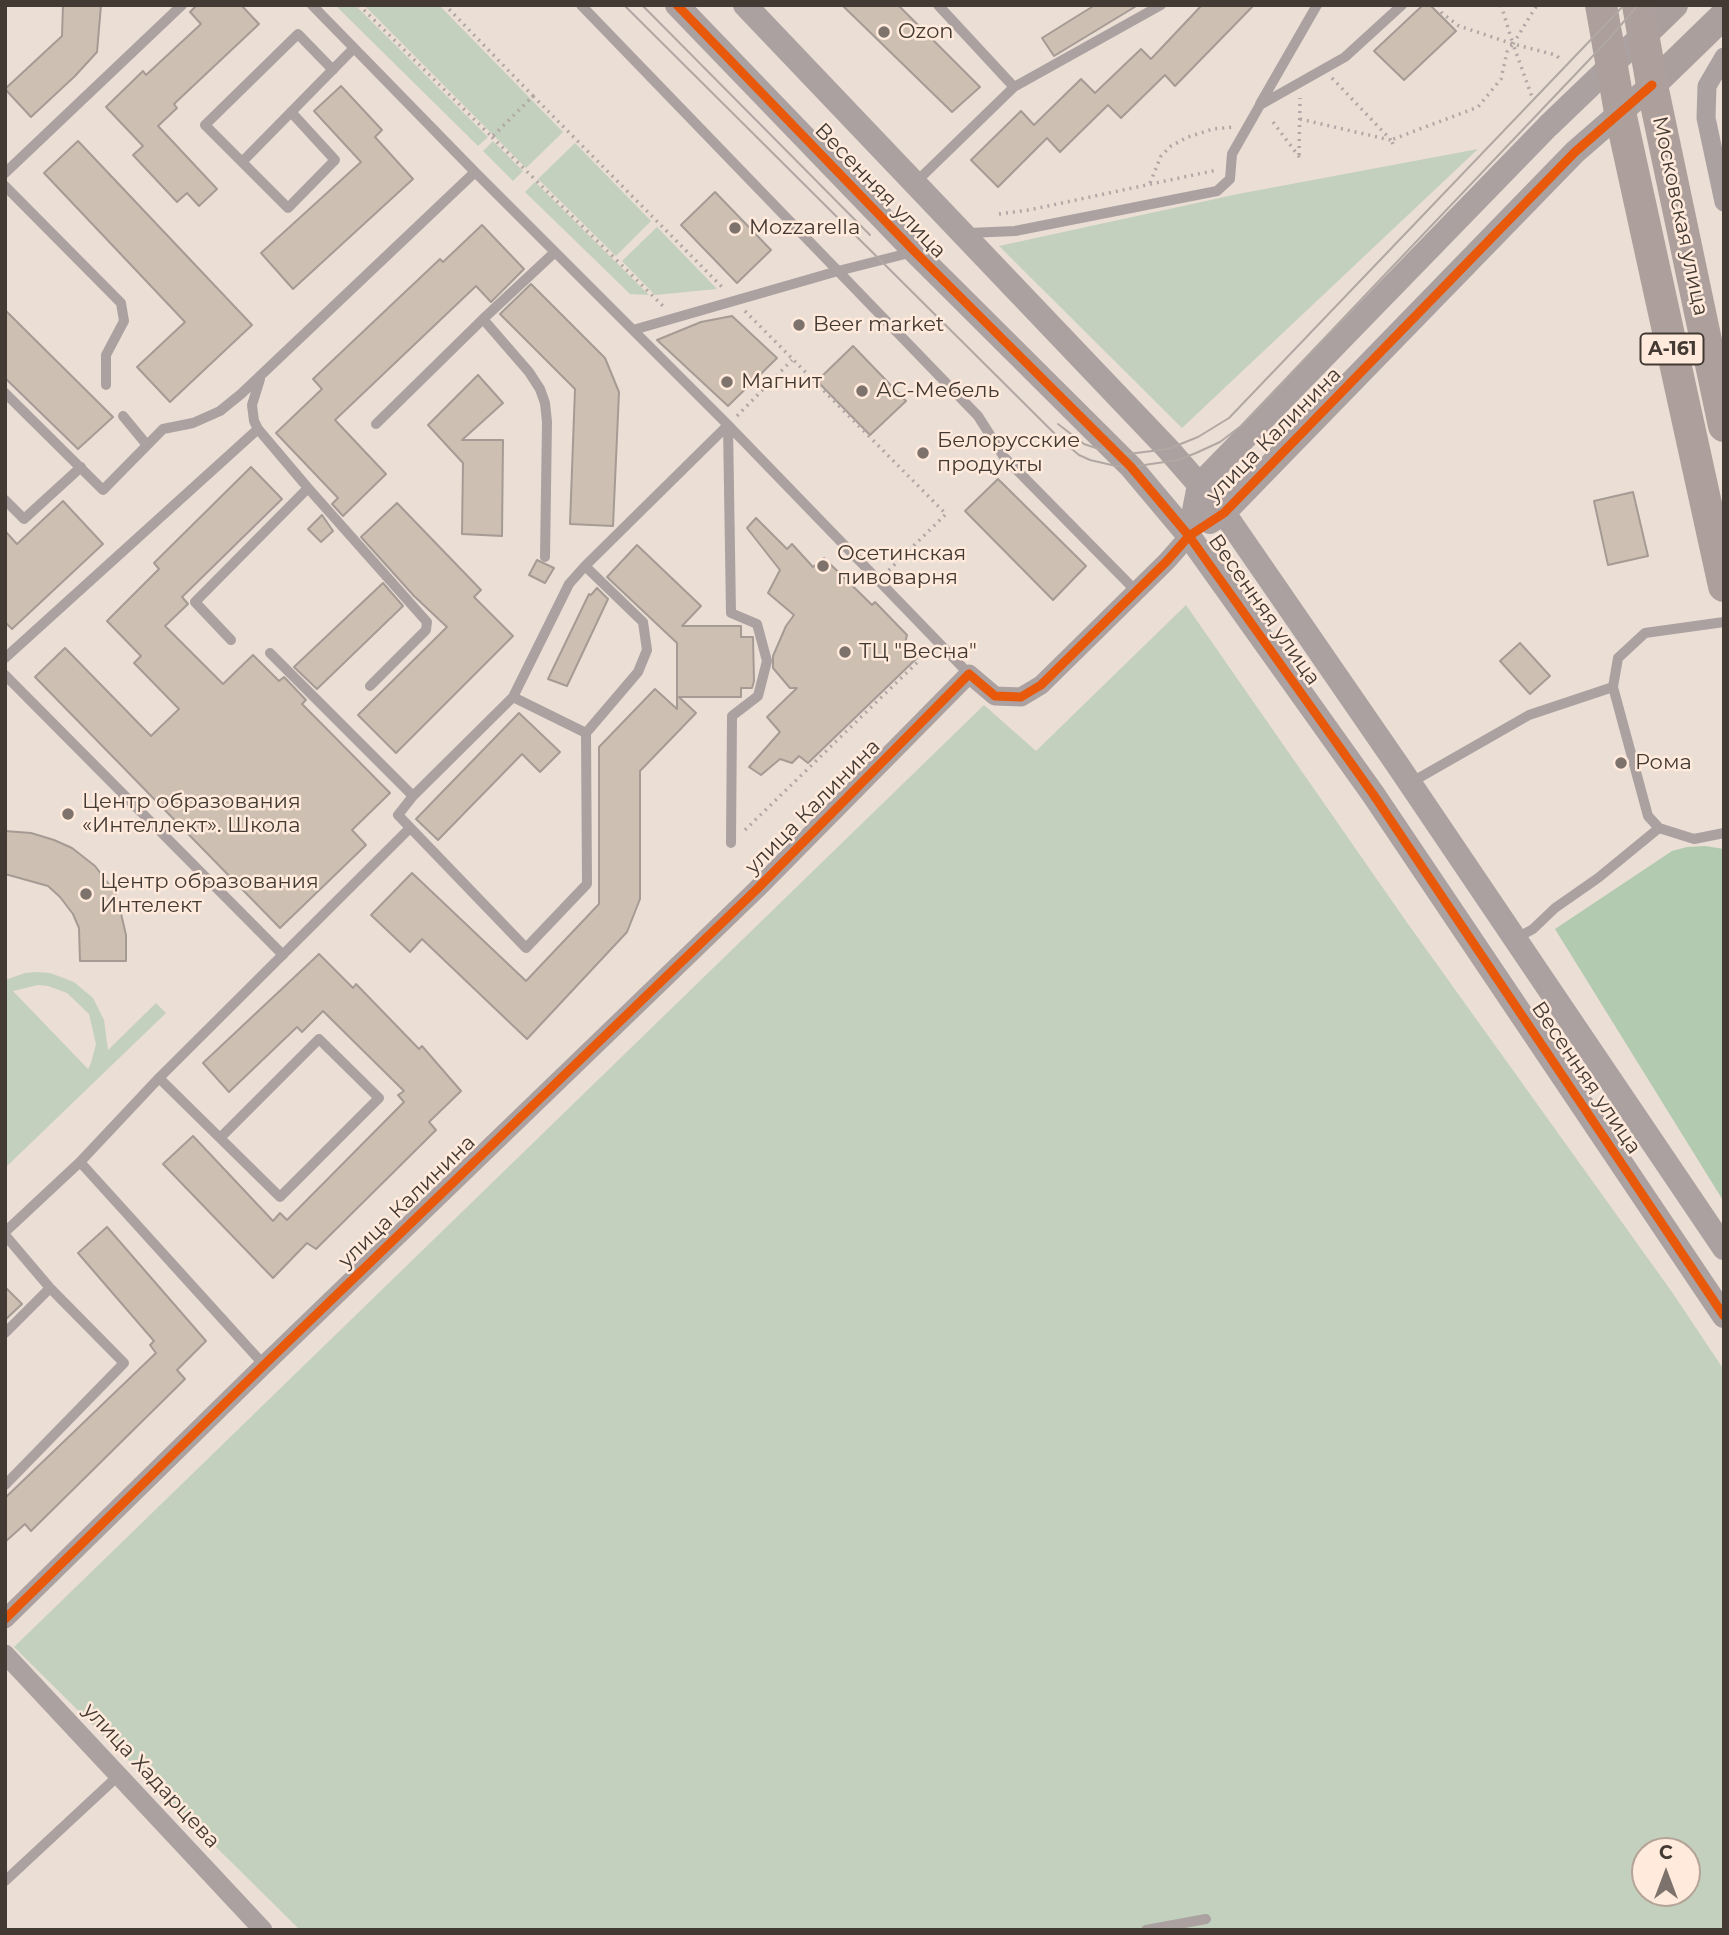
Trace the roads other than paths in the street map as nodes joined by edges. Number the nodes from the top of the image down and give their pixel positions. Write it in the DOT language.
graph roads {
  1 [pos="182,5"];
  2 [pos="312,5"];
  3 [pos="581,5"];
  4 [pos="677,5"];
  5 [pos="938,5"];
  6 [pos="1161,5"];
  7 [pos="1317,5"];
  8 [pos="1402,5"];
  9 [pos="1601,5"];
  10 [pos="1674,5"];
  11 [pos="749,7"];
  12 [pos="1724,15"];
  13 [pos="1641,20"];
  14 [pos="354,48"];
  15 [pos="1724,57"];
  16 [pos="1613,65"];
  17 [pos="333,70"];
  18 [pos="1652,85"];
  19 [pos="1014,87"];
  20 [pos="1260,105"];
  21 [pos="291,112"];
  22 [pos="1620,112"];
  23 [pos="242,162"];
  24 [pos="1719,164"];
  25 [pos="475,172"];
  26 [pos="5,173"];
  27 [pos="916,183"];
  28 [pos="5,186"];
  29 [pos="1724,202"];
  30 [pos="965,233"];
  31 [pos="914,251"];
  32 [pos="555,252"];
  33 [pos="838,271"];
  34 [pos="483,319"];
  35 [pos="633,330"];
  36 [pos="262,374"];
  37 [pos="106,385"];
  38 [pos="5,393"];
  39 [pos="123,416"];
  40 [pos="376,424"];
  41 [pos="728,425"];
  42 [pos="1724,426"];
  43 [pos="258,429"];
  44 [pos="147,445"];
  45 [pos="81,467"];
  46 [pos="1199,485"];
  47 [pos="308,488"];
  48 [pos="5,500"];
  49 [pos="1224,513"];
  50 [pos="1189,536"];
  51 [pos="545,557"];
  52 [pos="585,566"];
  53 [pos="1724,586"];
  54 [pos="1136,591"];
  55 [pos="1724,622"];
  56 [pos="231,639"];
  57 [pos="270,653"];
  58 [pos="5,658"];
  59 [pos="968,674"];
  60 [pos="5,676"];
  61 [pos="370,686"];
  62 [pos="1613,687"];
  63 [pos="513,696"];
  64 [pos="586,733"];
  65 [pos="1410,783"];
  66 [pos="412,796"];
  67 [pos="411,828"];
  68 [pos="1659,828"];
  69 [pos="1724,833"];
  70 [pos="731,843"];
  71 [pos="1514,940"];
  72 [pos="283,954"];
  73 [pos="159,1078"];
  74 [pos="220,1138"];
  75 [pos="80,1162"];
  76 [pos="5,1234"];
  77 [pos="1724,1248"];
  78 [pos="50,1288"];
  79 [pos="1724,1316"];
  80 [pos="5,1333"];
  81 [pos="264,1365"];
  82 [pos="5,1485"];
  83 [pos="5,1619"];
  84 [pos="5,1654"];
  85 [pos="119,1775"];
  86 [pos="5,1881"];
  87 [pos="1206,1919"];
  88 [pos="263,1930"];
  89 [pos="1146,1930"];
  1 -- 26 [label="lane"];
  2 -- 14 [label="lane"];
  3 -- 33 [label="lane"];
  4 -- 31 [label="street, Весенняя улица"];
  5 -- 19 [label="lane"];
  6 -- 19 [label="lane"];
  7 -- 20 [label="lane"];
  8 -- 20 [label="lane"];
  9 -- 16 [label="highway, Московская улица / А-161"];
  10 -- 13 [label="main road, улица Калинина"];
  11 -- 27 [label="street, Весенняя улица"];
  12 -- 18 [label="main road, улица Калинина"];
  13 -- 16 [label="street, улица Калинина"];
  13 -- 18 [label="highway, Московская улица / А-161"];
  14 -- 17 [label="lane"];
  14 -- 25 [label="lane"];
  15 -- 24 [label="street"];
  16 -- 22 [label="highway, Московская улица / А-161"];
  16 -- 46 [label="street, улица Калинина"];
  17 -- 21 [label="lane"];
  17 -- 23 [label="lane"];
  18 -- 22 [label="street, улица Калинина"];
  18 -- 42 [label="highway, Московская улица / А-161"];
  19 -- 27 [label="lane"];
  20 -- 30 [label="lane"];
  21 -- 23 [label="lane"];
  21 -- 23 [label="lane"];
  22 -- 49 [label="street, улица Калинина"];
  22 -- 53 [label="highway, Московская улица / А-161"];
  24 -- 29 [label="street"];
  25 -- 32 [label="lane"];
  25 -- 36 [label="lane"];
  27 -- 30 [label="street, Весенняя улица"];
  28 -- 37 [label="lane"];
  30 -- 46 [label="street, Весенняя улица"];
  31 -- 33 [label="lane"];
  31 -- 50 [label="street, Весенняя улица"];
  32 -- 34 [label="lane"];
  32 -- 35 [label="lane"];
  33 -- 35 [label="lane"];
  33 -- 54 [label="lane"];
  34 -- 40 [label="lane"];
  34 -- 51 [label="lane"];
  35 -- 41 [label="lane"];
  36 -- 43 [label="lane"];
  36 -- 44 [label="lane"];
  38 -- 45 [label="lane"];
  39 -- 44 [label="lane"];
  41 -- 52 [label="lane"];
  41 -- 59 [label="lane"];
  41 -- 70 [label="lane"];
  43 -- 47 [label="lane"];
  43 -- 58 [label="lane"];
  44 -- 45 [label="lane"];
  45 -- 48 [label="lane"];
  46 -- 49 [label="street, Весенняя улица"];
  46 -- 50 [label="street, улица Калинина"];
  47 -- 56 [label="lane"];
  47 -- 61 [label="lane"];
  49 -- 50 [label="street, улица Калинина"];
  49 -- 65 [label="street, Весенняя улица"];
  50 -- 54 [label="street, улица Калинина"];
  50 -- 79 [label="street, Весенняя улица"];
  52 -- 63 [label="lane"];
  52 -- 64 [label="lane"];
  54 -- 59 [label="street, улица Калинина"];
  55 -- 62 [label="lane"];
  57 -- 66 [label="lane"];
  59 -- 81 [label="street, улица Калинина"];
  60 -- 72 [label="lane"];
  62 -- 65 [label="lane"];
  62 -- 68 [label="lane"];
  63 -- 64 [label="lane"];
  63 -- 66 [label="lane"];
  64 -- 67 [label="lane"];
  65 -- 71 [label="street, Весенняя улица"];
  66 -- 67 [label="lane"];
  67 -- 72 [label="lane"];
  68 -- 69 [label="lane"];
  68 -- 71 [label="lane"];
  71 -- 77 [label="street, Весенняя улица"];
  72 -- 73 [label="lane"];
  73 -- 74 [label="lane"];
  73 -- 75 [label="lane"];
  74 -- 74 [label="lane"];
  75 -- 76 [label="lane"];
  75 -- 81 [label="lane"];
  76 -- 78 [label="lane"];
  78 -- 80 [label="lane"];
  78 -- 82 [label="lane"];
  81 -- 83 [label="street, улица Калинина"];
  84 -- 85 [label="street, улица Хадарцева"];
  85 -- 86 [label="lane"];
  85 -- 88 [label="street, улица Хадарцева"];
  87 -- 89 [label="lane"];
}
